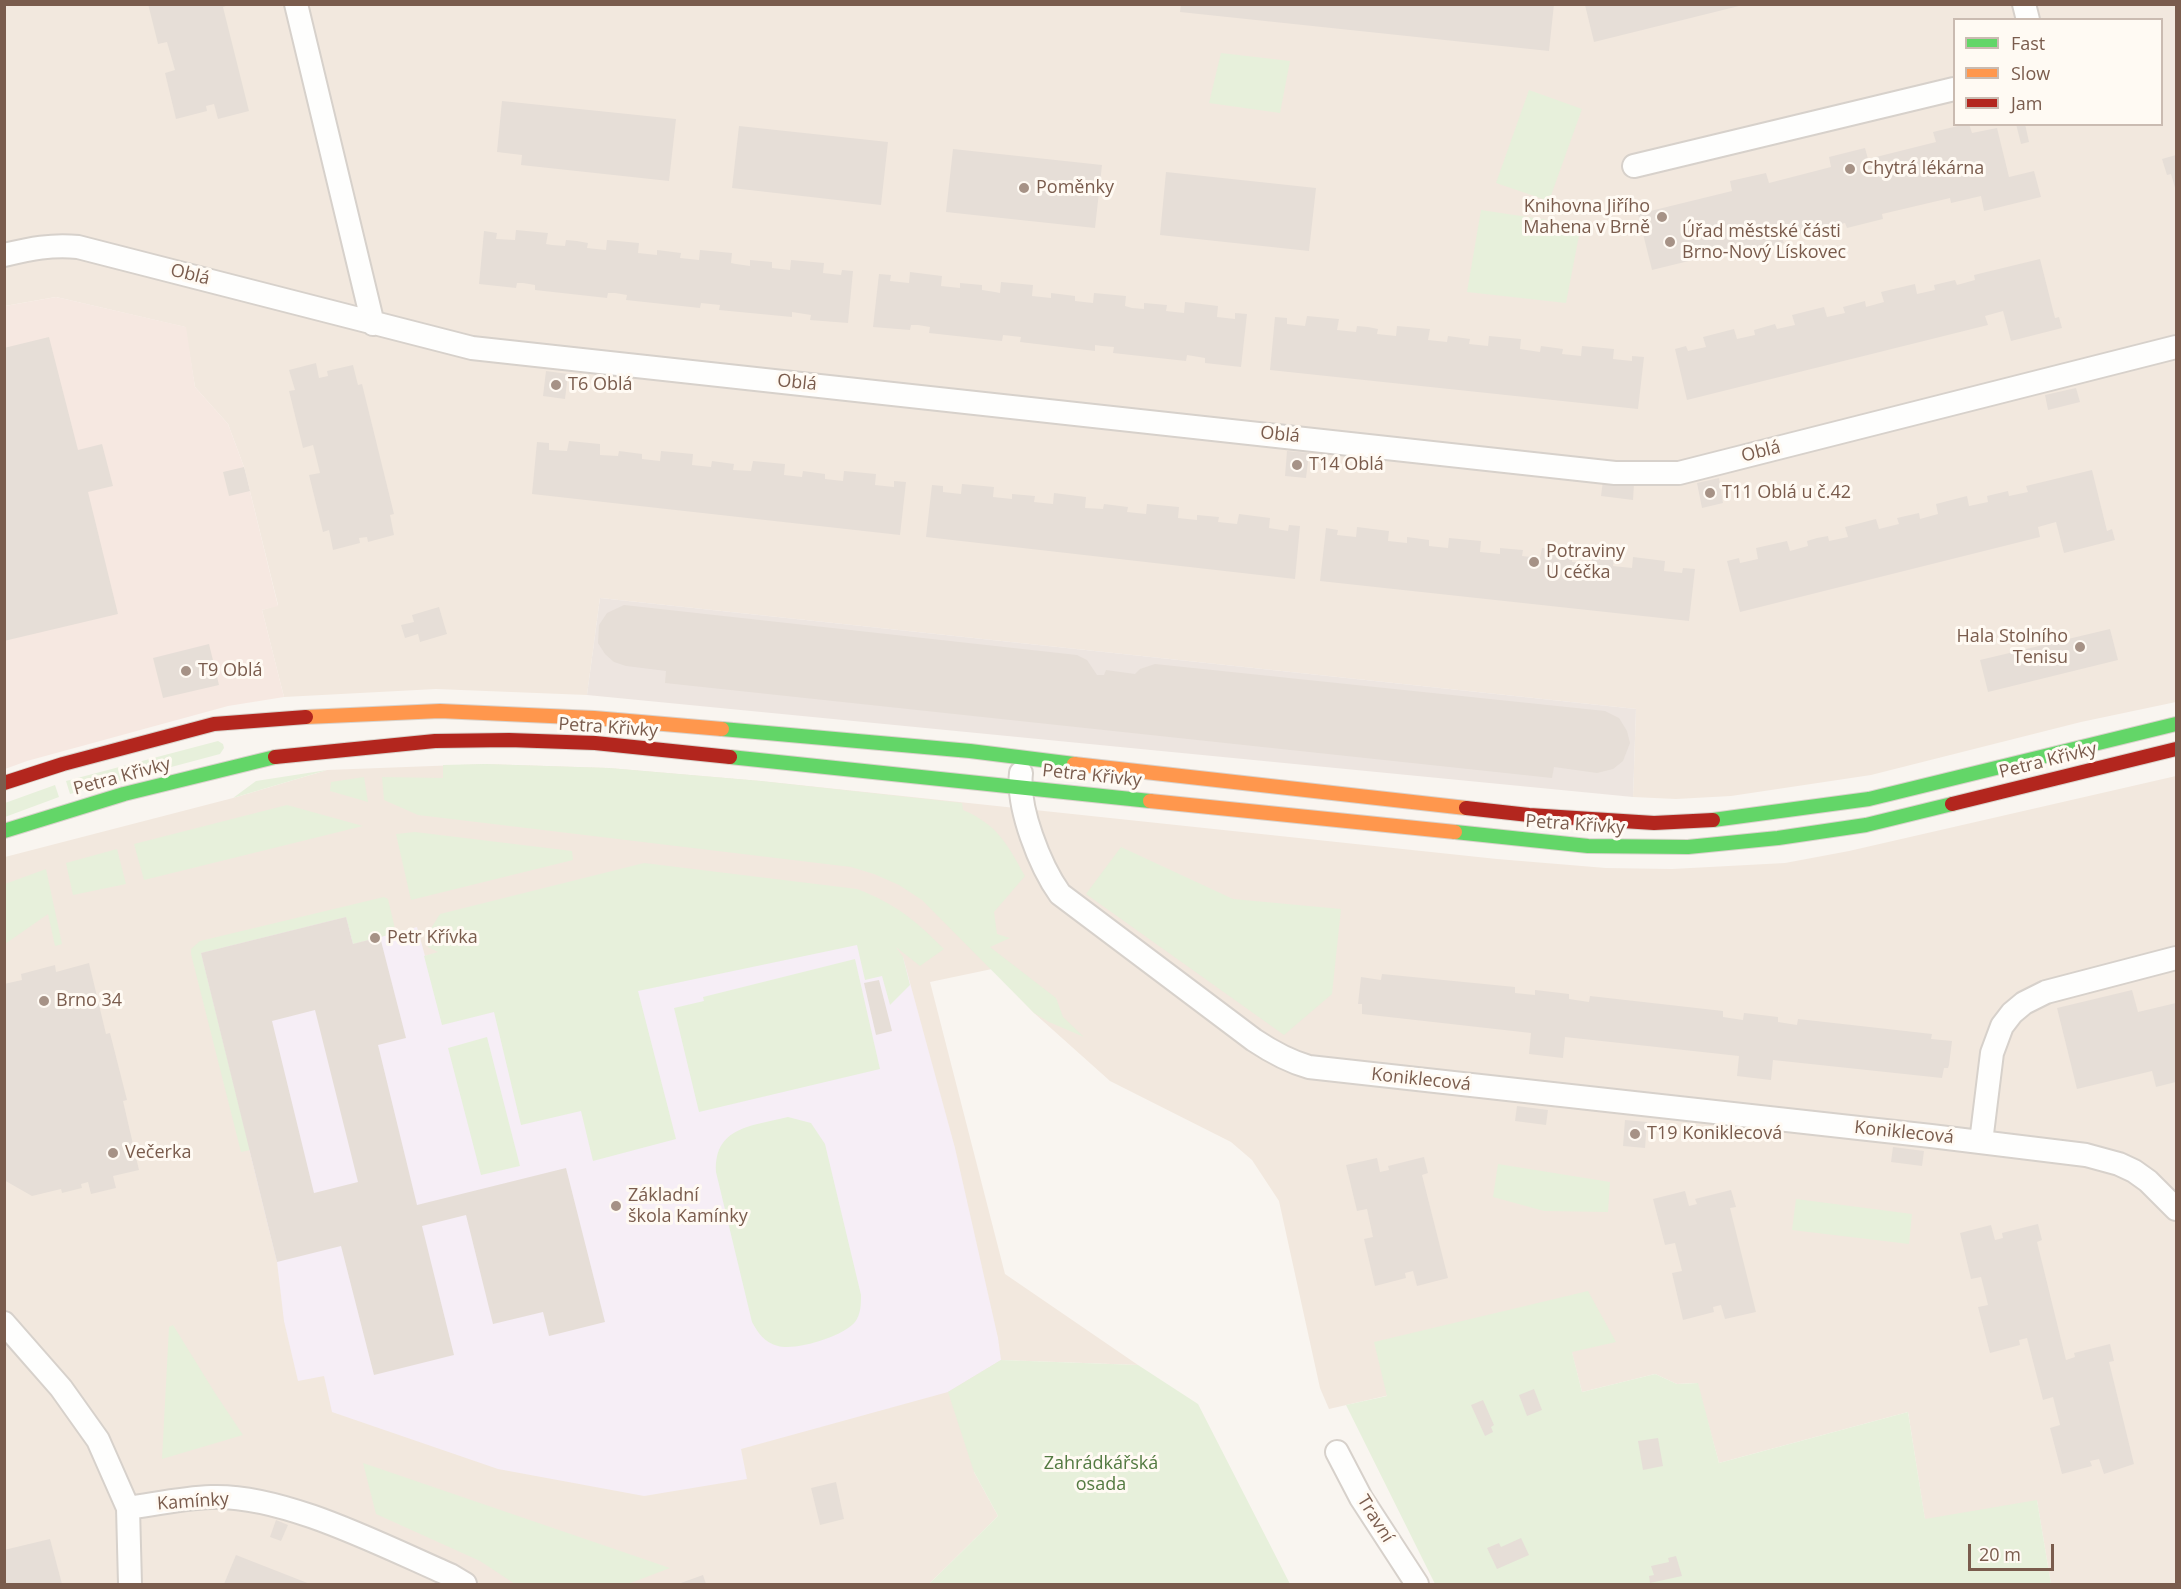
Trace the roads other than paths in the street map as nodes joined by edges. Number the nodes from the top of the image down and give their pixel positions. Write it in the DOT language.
graph roads {
  1 [pos="297,4"];
  2 [pos="1953,89"];
  3 [pos="1634,166"];
  4 [pos="4,255"];
  5 [pos="373,324"];
  6 [pos="2176,347"];
  7 [pos="2176,724"];
  8 [pos="2176,749"];
  9 [pos="1023,757"];
  10 [pos="4,783"];
  11 [pos="1019,787"];
  12 [pos="4,831"];
  13 [pos="2176,958"];
  14 [pos="1981,1142"];
  15 [pos="2176,1209"];
  16 [pos="4,1323"];
  17 [pos="1336,1452"];
  18 [pos="129,1508"];
  19 [pos="130,1584"];
  20 [pos="465,1584"];
  21 [pos="1417,1584"];
  1 -- 5 [label="street"];
  2 -- 3 [label="street"];
  4 -- 5 [label="street, Oblá"];
  5 -- 6 [label="street, Oblá"];
  7 -- 9 [label="street, Petra Křivky"];
  8 -- 11 [label="street, Petra Křivky"];
  9 -- 10 [label="street, Petra Křivky"];
  9 -- 11 [label="street, Koniklecová"];
  11 -- 12 [label="street, Petra Křivky"];
  11 -- 14 [label="street, Koniklecová"];
  13 -- 14 [label="street"];
  14 -- 15 [label="street, Koniklecová"];
  16 -- 18 [label="street"];
  17 -- 21 [label="street, Travní"];
  18 -- 19 [label="street"];
  18 -- 20 [label="street, Kamínky"];
}
